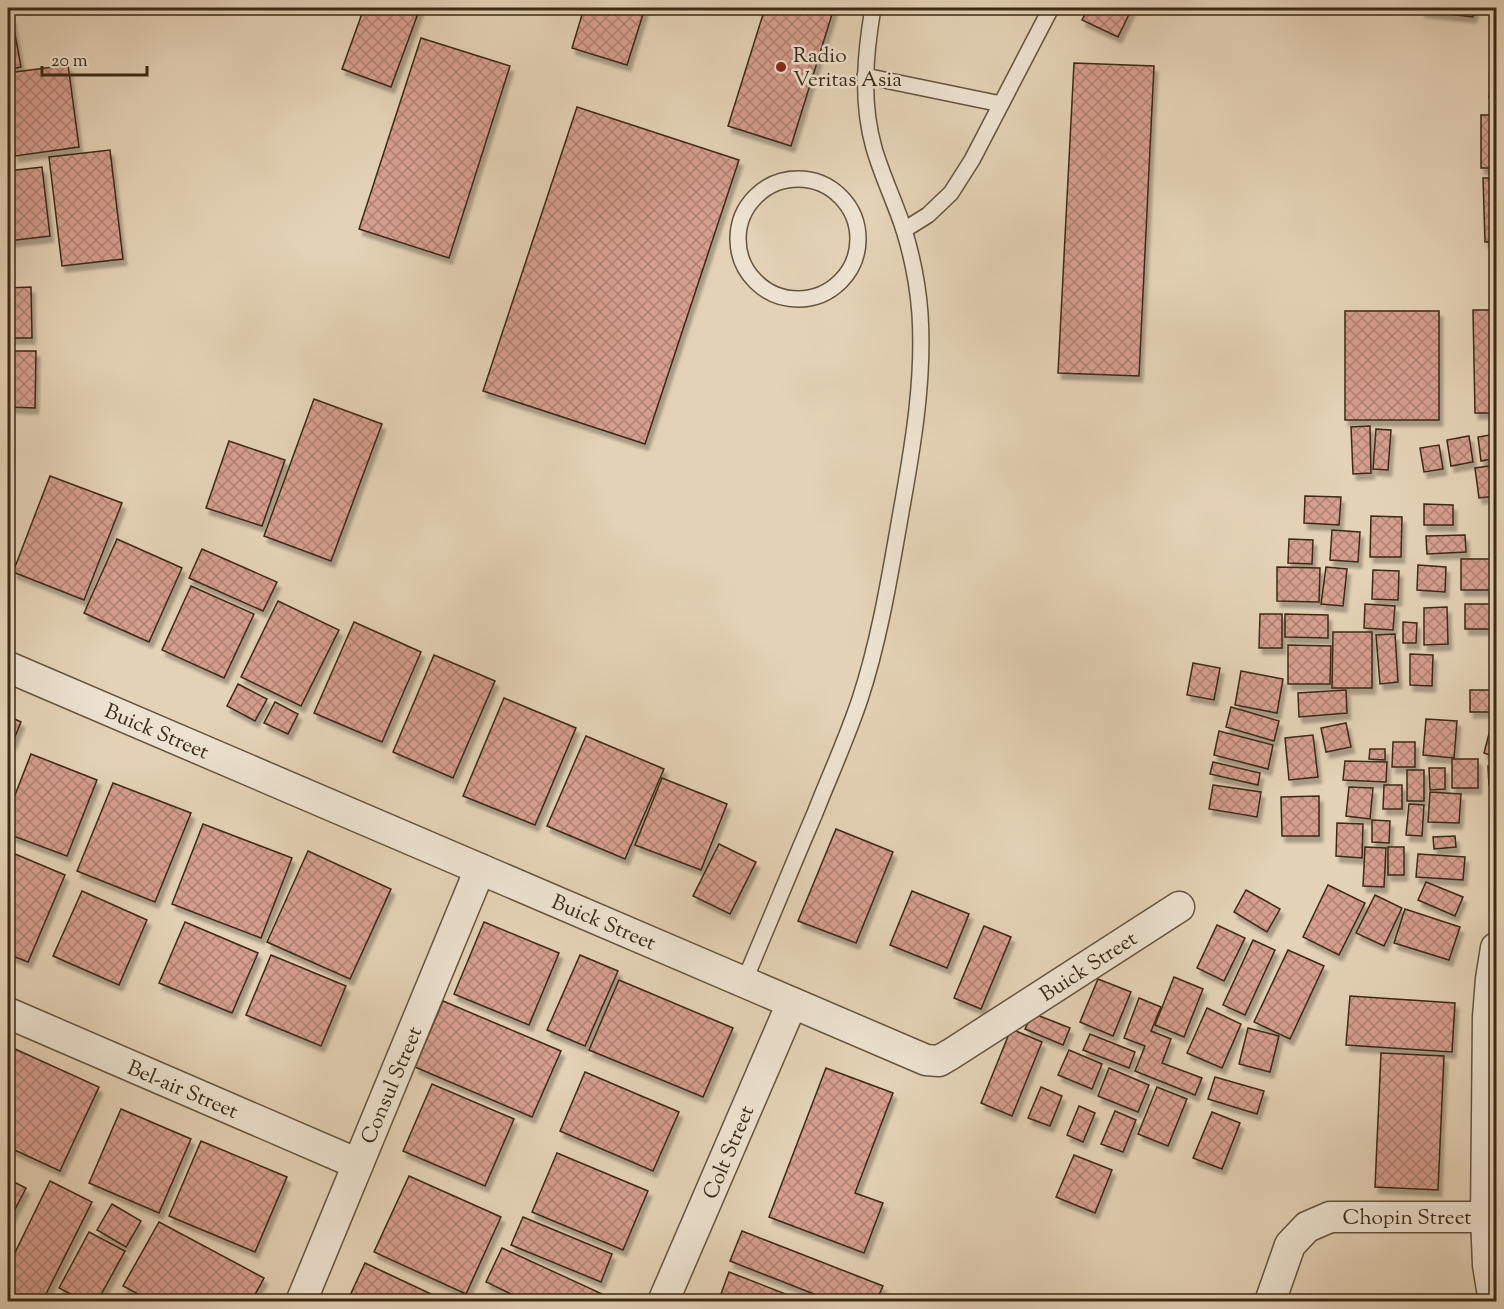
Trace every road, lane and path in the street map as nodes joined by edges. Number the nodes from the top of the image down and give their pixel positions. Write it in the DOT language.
graph roads {
  1 [pos="873,8"];
  2 [pos="1051,8"];
  3 [pos="865,76"];
  4 [pos="1001,104"];
  5 [pos="849,207"];
  6 [pos="904,230"];
  7 [pos="8,667"];
  8 [pos="480,869"];
  9 [pos="1179,907"];
  10 [pos="1497,948"];
  11 [pos="744,982"];
  12 [pos="792,1003"];
  13 [pos="8,1013"];
  14 [pos="358,1164"];
  15 [pos="1486,1217"];
  16 [pos="301,1302"];
  17 [pos="663,1302"];
  18 [pos="1270,1302"];
  19 [pos="1494,1302"];
  1 -- 3 [label="lane"];
  2 -- 4 [label="lane"];
  3 -- 4 [label="lane"];
  3 -- 6 [label="lane"];
  4 -- 6 [label="lane"];
  5 -- 5 [label="lane"];
  6 -- 11 [label="lane"];
  7 -- 8 [label="street, Buick Street"];
  8 -- 11 [label="street, Buick Street"];
  8 -- 14 [label="street, Consul Street"];
  9 -- 12 [label="street, Buick Street"];
  10 -- 15 [label="street, Chopin Street"];
  11 -- 12 [label="street, Buick Street"];
  12 -- 17 [label="street, Colt Street"];
  13 -- 14 [label="street, Bel-air Street"];
  14 -- 16 [label="street, Consul Street"];
  15 -- 18 [label="street, Chopin Street"];
  15 -- 19 [label="street, Chopin Street"];
}
